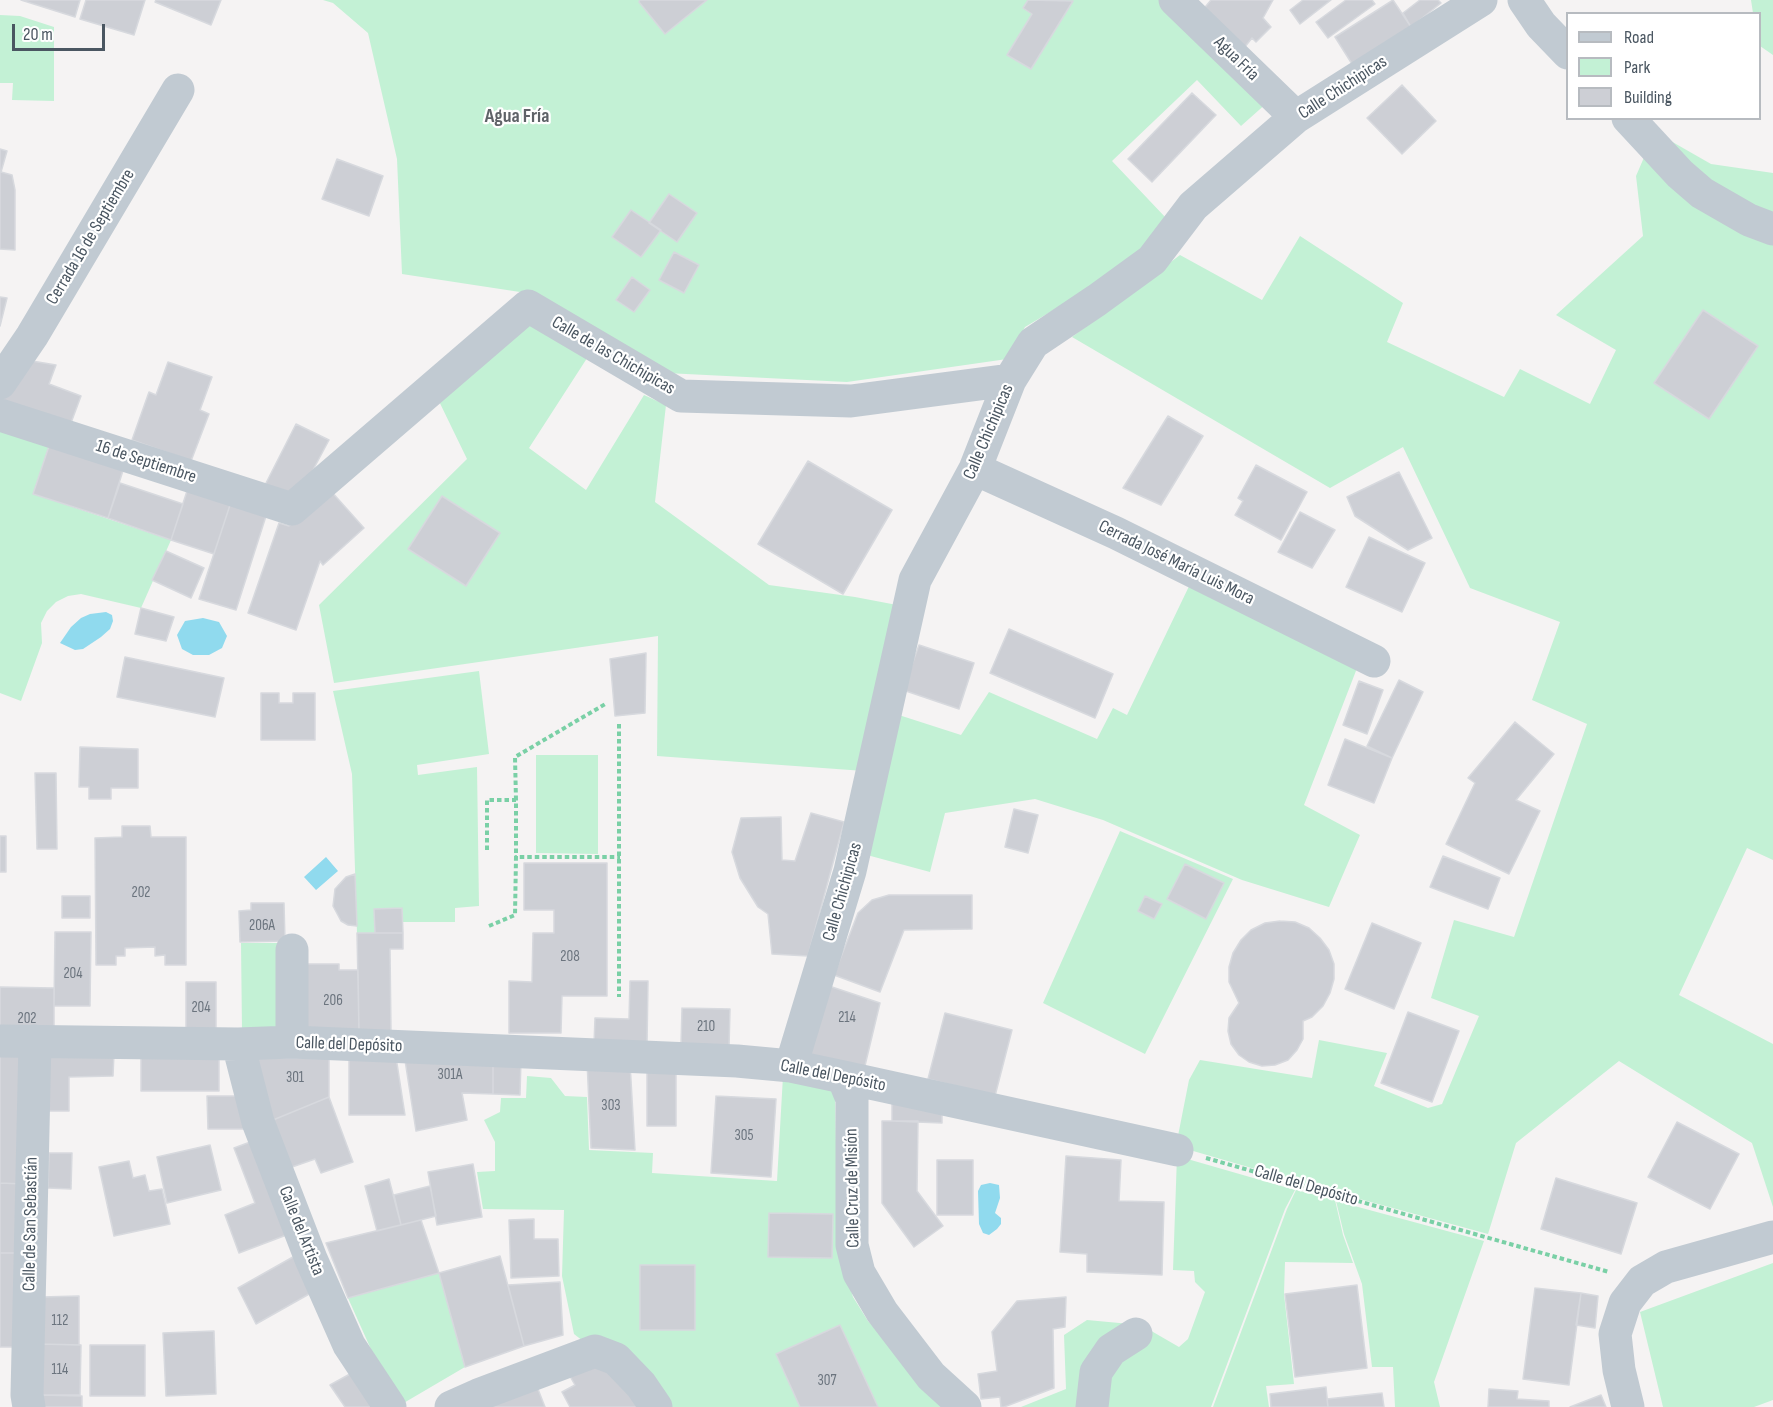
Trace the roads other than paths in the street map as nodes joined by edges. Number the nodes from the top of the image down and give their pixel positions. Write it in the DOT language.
graph roads {
  1 [pos="1175,0"];
  2 [pos="1481,0"];
  3 [pos="1524,0"];
  4 [pos="1566,51"];
  5 [pos="178,90"];
  6 [pos="1296,117"];
  7 [pos="1630,120"];
  8 [pos="1773,229"];
  9 [pos="1011,380"];
  10 [pos="0,383"];
  11 [pos="0,415"];
  12 [pos="975,469"];
  13 [pos="292,509"];
  14 [pos="1374,661"];
  15 [pos="292,950"];
  16 [pos="0,1041"];
  17 [pos="35,1041"];
  18 [pos="292,1042"];
  19 [pos="238,1044"];
  20 [pos="791,1066"];
  21 [pos="843,1077"];
  22 [pos="1177,1150"];
  23 [pos="1773,1237"];
  24 [pos="1136,1334"];
  25 [pos="29,1407"];
  26 [pos="390,1407"];
  27 [pos="451,1407"];
  28 [pos="656,1407"];
  29 [pos="965,1407"];
  30 [pos="1092,1407"];
  31 [pos="1628,1407"];
  1 -- 6 [label="street, Agua Fría"];
  2 -- 6 [label="street, Calle Chichipicas"];
  3 -- 4 [label="street"];
  5 -- 10 [label="street, Cerrada 16 de Septiembre"];
  6 -- 9 [label="street, Calle Chichipicas"];
  7 -- 8 [label="street"];
  9 -- 12 [label="street, Calle Chichipicas"];
  9 -- 13 [label="street, Calle de las Chichipicas"];
  11 -- 13 [label="street, 16 de Septiembre"];
  12 -- 14 [label="street, Cerrada José María Luis Mora"];
  12 -- 20 [label="street, Calle Chichipicas"];
  15 -- 18 [label="street"];
  16 -- 17 [label="street, Calle del Depósito"];
  17 -- 19 [label="street, Calle del Depósito"];
  17 -- 25 [label="street, Calle de San Sebastián"];
  18 -- 19 [label="street, Calle del Depósito"];
  18 -- 20 [label="street, Calle del Depósito"];
  19 -- 26 [label="street, Calle del Artista"];
  20 -- 21 [label="street, Calle del Depósito"];
  21 -- 22 [label="street, Calle del Depósito"];
  21 -- 29 [label="street, Calle Cruz de Misión"];
  23 -- 31 [label="street"];
  24 -- 30 [label="street"];
  27 -- 28 [label="street"];
}
